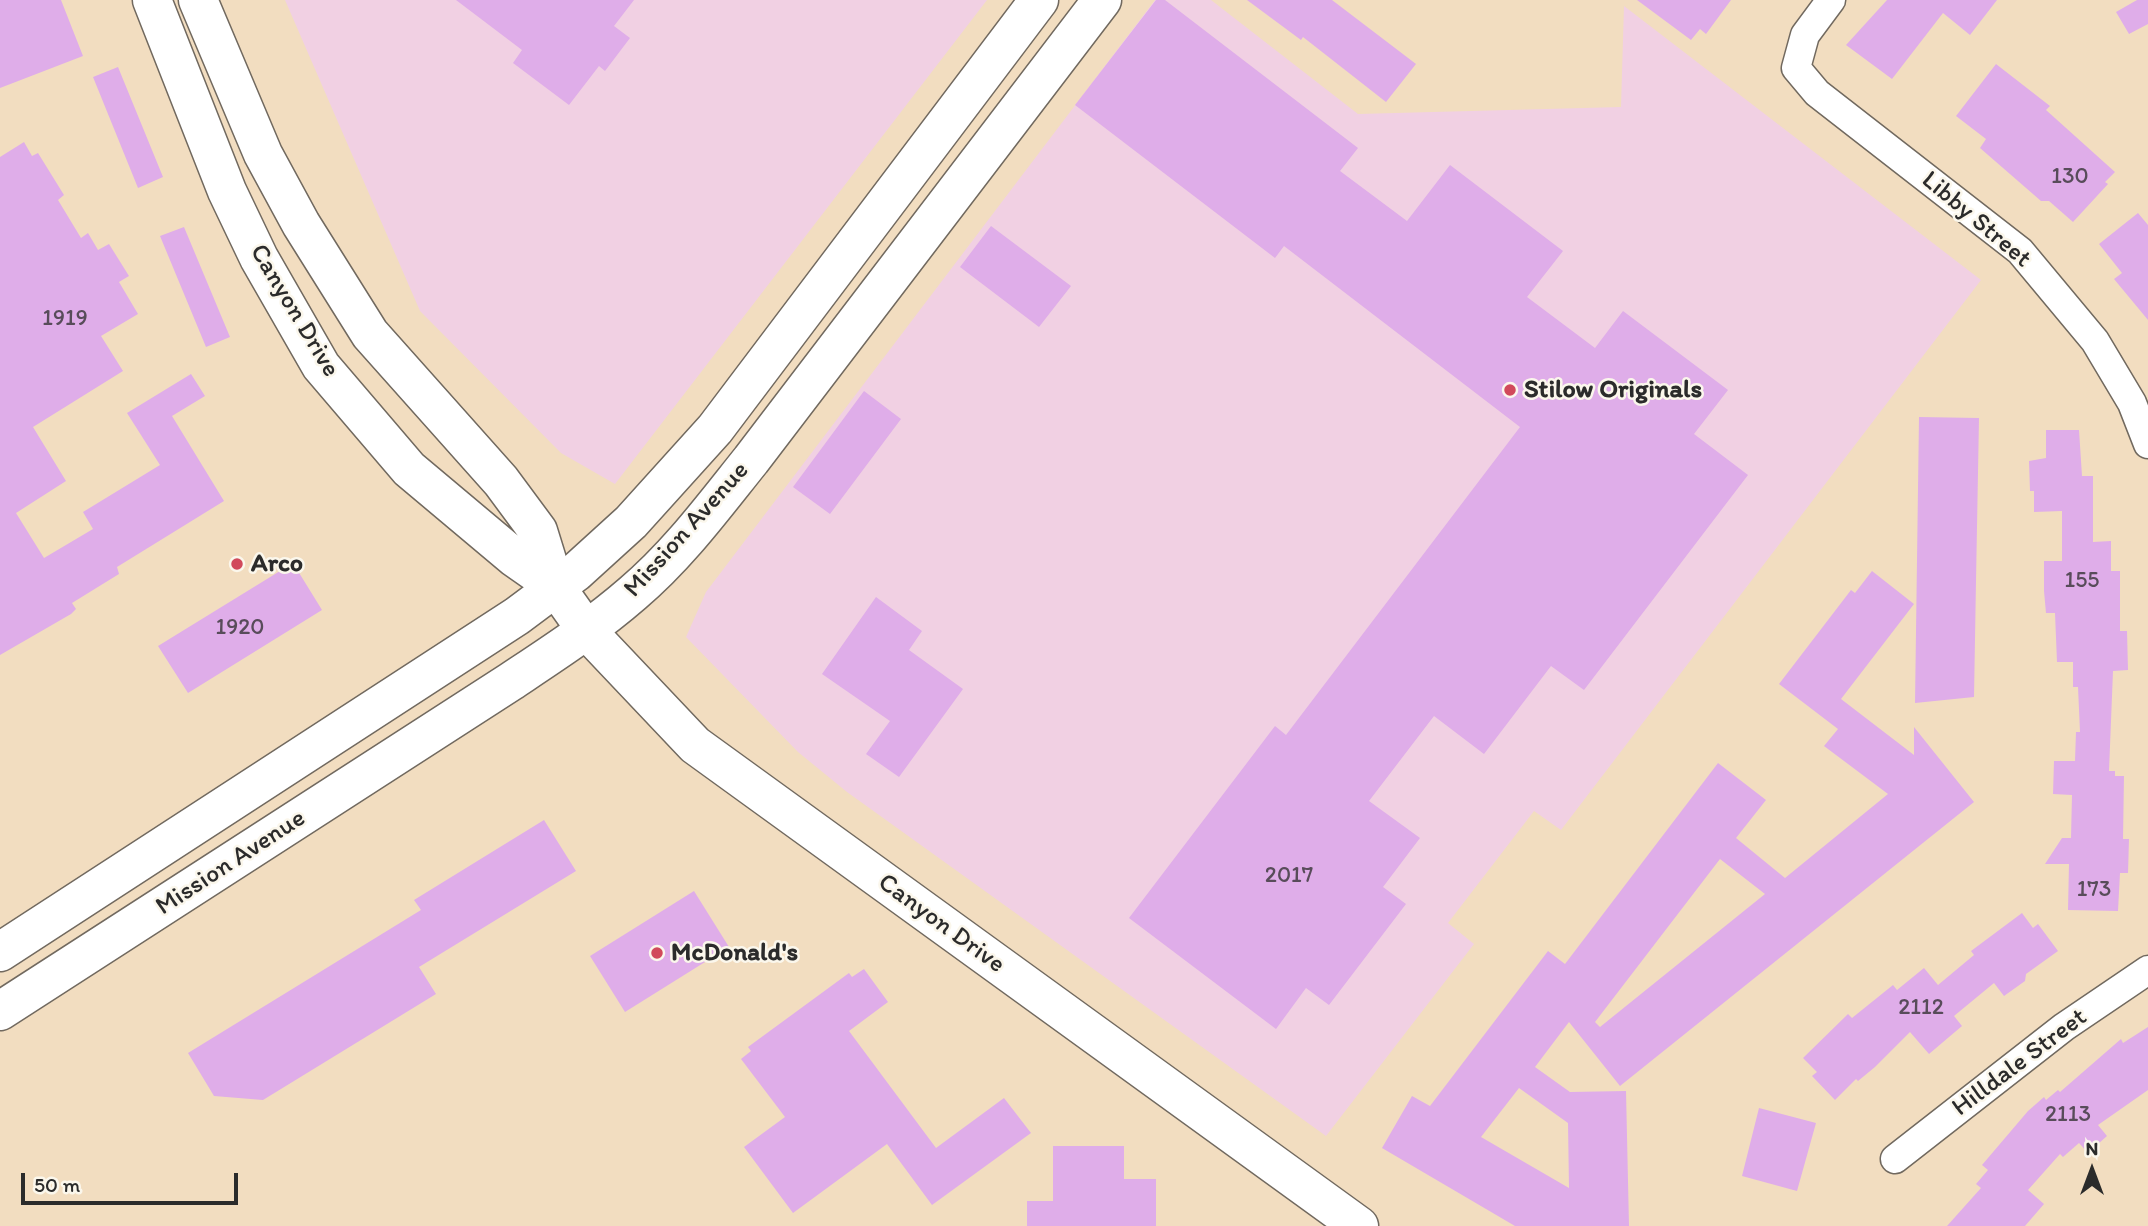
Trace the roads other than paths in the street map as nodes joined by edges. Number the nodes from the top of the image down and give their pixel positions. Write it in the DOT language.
graph roads {
  1 [pos="152,0"];
  2 [pos="198,0"];
  3 [pos="1039,0"];
  4 [pos="1102,0"];
  5 [pos="1831,0"];
  6 [pos="2148,444"];
  7 [pos="555,586"];
  8 [pos="587,631"];
  9 [pos="148,856"];
  10 [pos="0,952"];
  11 [pos="2148,970"];
  12 [pos="0,973"];
  13 [pos="0,1011"];
  14 [pos="1895,1159"];
  15 [pos="1359,1226"];
  1 -- 7 [label="main road, Canyon Drive"];
  2 -- 7 [label="main road, Canyon Drive"];
  3 -- 7 [label="main road, Mission Avenue"];
  4 -- 8 [label="main road, Mission Avenue"];
  5 -- 6 [label="street, Libby Street"];
  7 -- 8 [label="main road, Canyon Drive"];
  7 -- 9 [label="main road, Mission Avenue"];
  8 -- 13 [label="main road, Mission Avenue"];
  8 -- 15 [label="main road, Canyon Drive"];
  9 -- 10 [label="main road, Mission Avenue"];
  9 -- 12 [label="main road"];
  11 -- 14 [label="street, Hilldale Street"];
}
